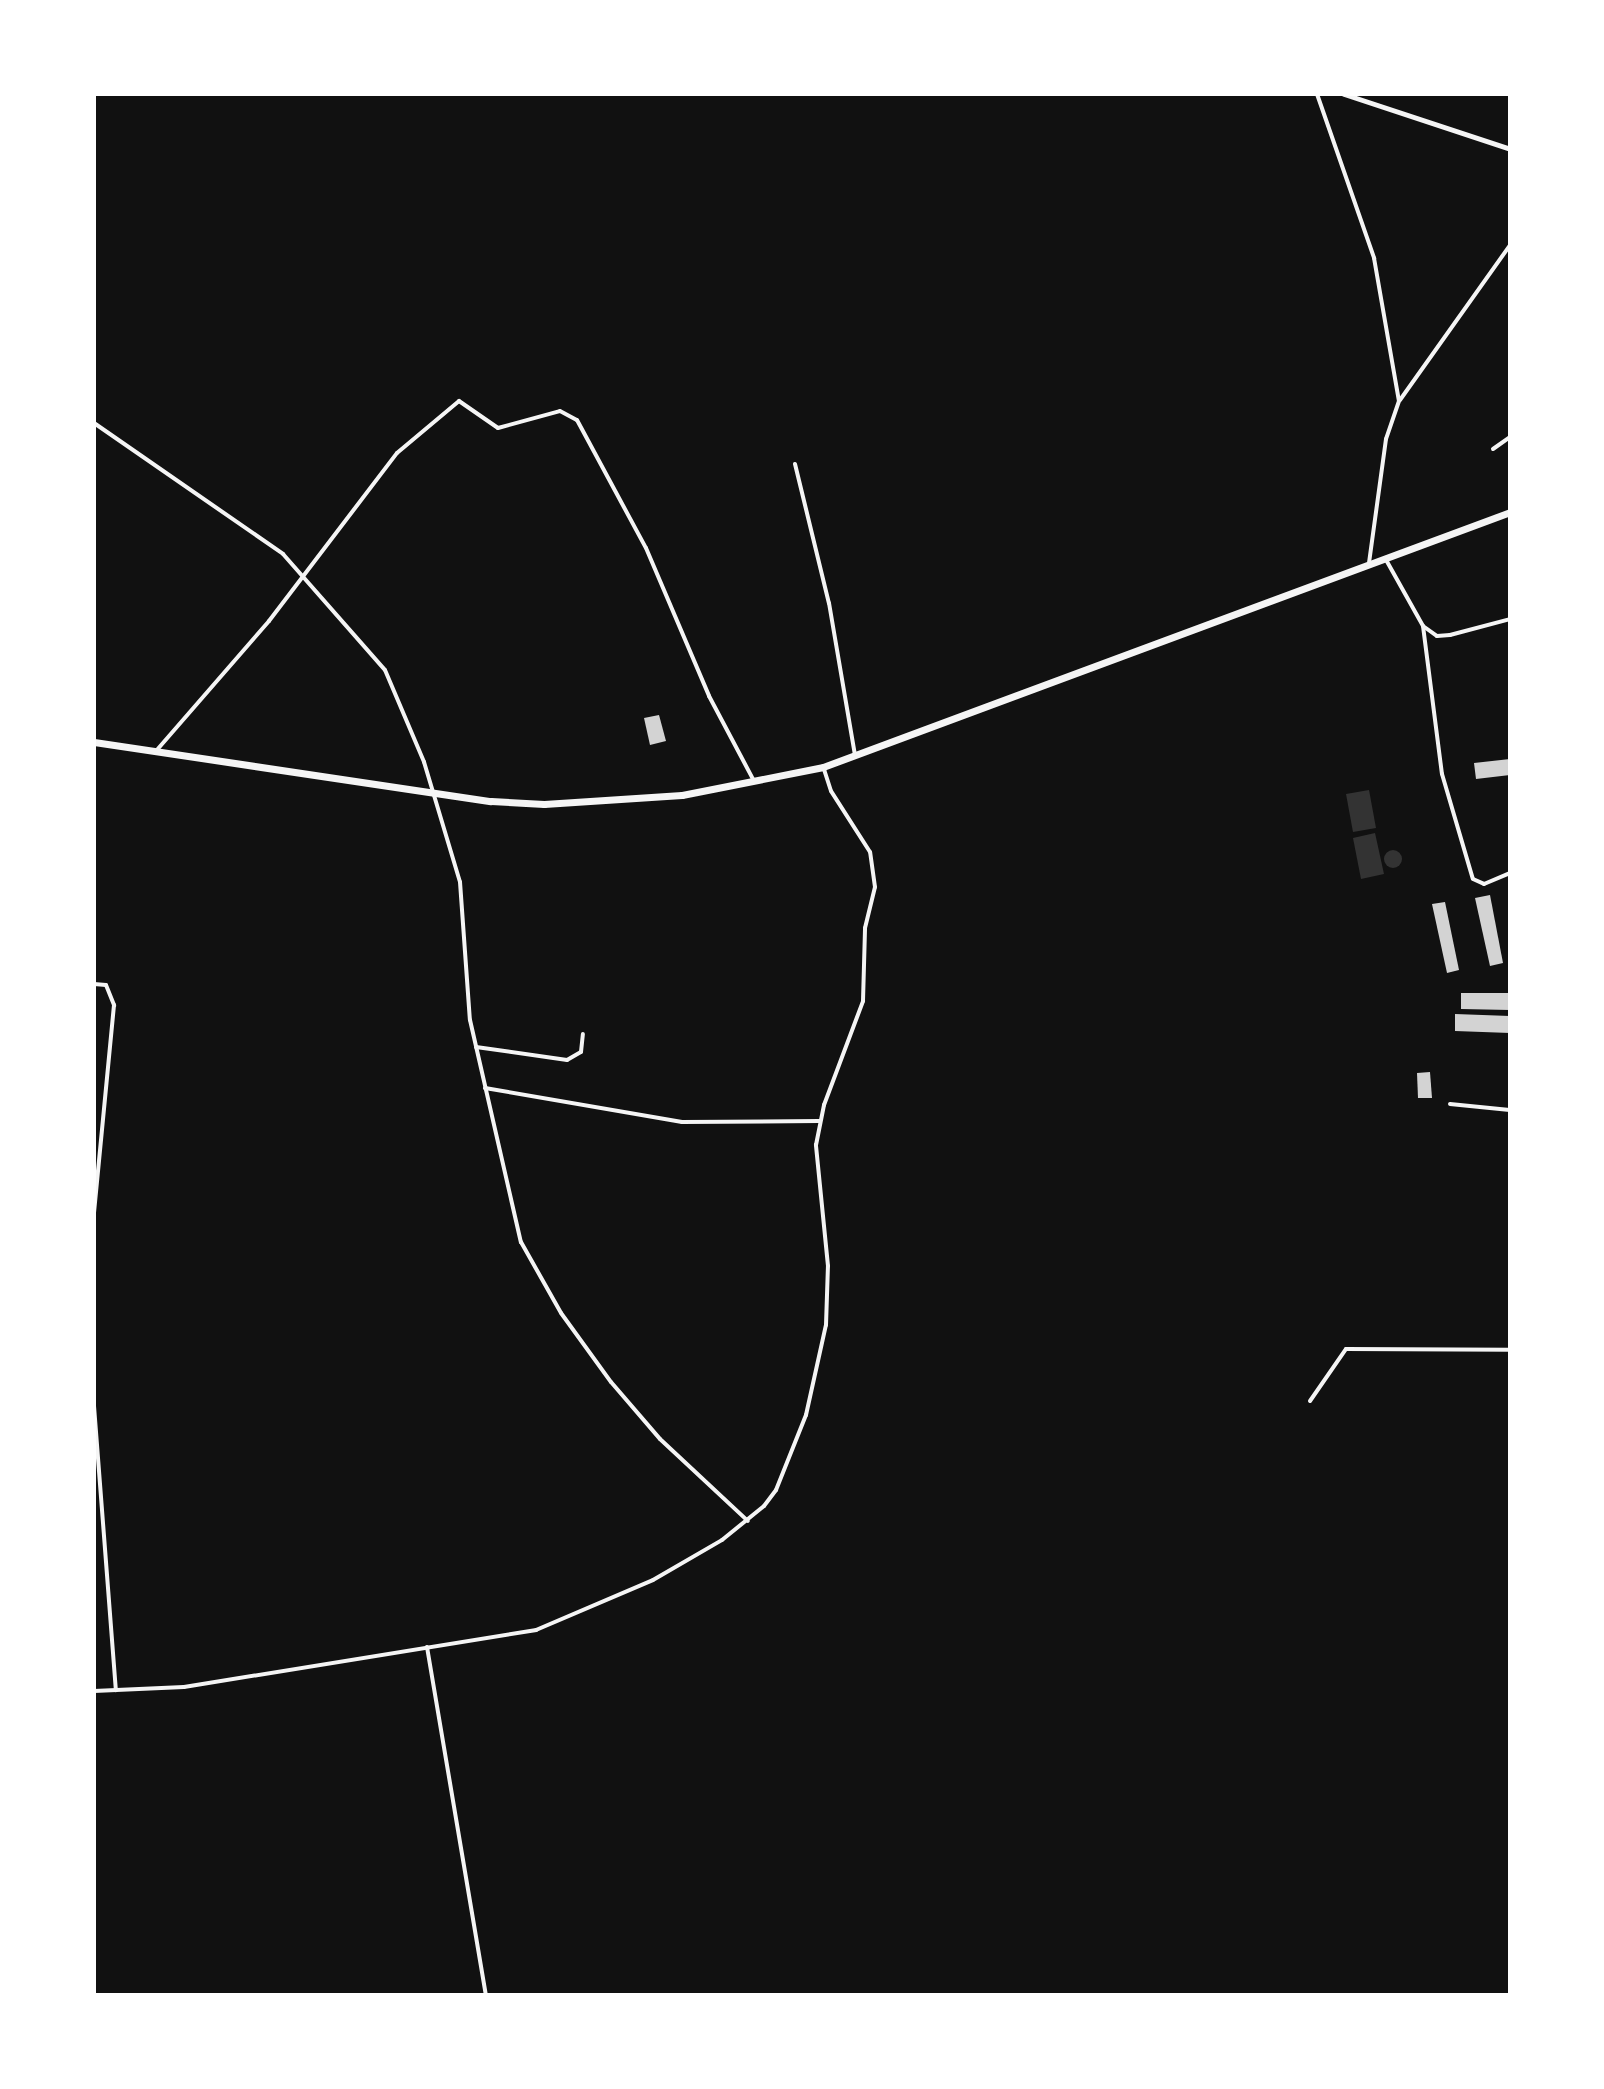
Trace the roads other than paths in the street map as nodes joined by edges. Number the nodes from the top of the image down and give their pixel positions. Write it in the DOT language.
graph roads {
  1 [pos="1317,94"];
  2 [pos="1344,94"];
  3 [pos="1510,149"];
  4 [pos="1510,245"];
  5 [pos="1399,401"];
  6 [pos="94,423"];
  7 [pos="1510,437"];
  8 [pos="1493,449"];
  9 [pos="795,464"];
  10 [pos="1510,512"];
  11 [pos="1385,558"];
  12 [pos="1369,563"];
  13 [pos="304,573"];
  14 [pos="1510,619"];
  15 [pos="1423,626"];
  16 [pos="94,742"];
  17 [pos="156,751"];
  18 [pos="855,755"];
  19 [pos="823,767"];
  20 [pos="754,781"];
  21 [pos="435,795"];
  22 [pos="1510,873"];
  23 [pos="94,984"];
  24 [pos="583,1034"];
  25 [pos="476,1047"];
  26 [pos="485,1088"];
  27 [pos="1450,1104"];
  28 [pos="1510,1110"];
  29 [pos="819,1121"];
  30 [pos="94,1214"];
  31 [pos="1510,1350"];
  32 [pos="1310,1401"];
  33 [pos="94,1406"];
  34 [pos="748,1521"];
  35 [pos="427,1647"];
  36 [pos="116,1690"];
  37 [pos="94,1691"];
  38 [pos="486,1995"];
  1 -- 5 [label="street"];
  2 -- 3 [label="street"];
  4 -- 5 [label="street"];
  5 -- 12 [label="street"];
  6 -- 13 [label="street"];
  7 -- 8 [label="street"];
  9 -- 18 [label="street"];
  10 -- 11 [label="main road"];
  11 -- 12 [label="main road"];
  11 -- 15 [label="street"];
  12 -- 18 [label="main road"];
  13 -- 17 [label="street"];
  13 -- 20 [label="street"];
  13 -- 21 [label="street"];
  14 -- 15 [label="street"];
  15 -- 22 [label="street"];
  16 -- 17 [label="main road"];
  17 -- 21 [label="main road"];
  18 -- 19 [label="main road"];
  19 -- 20 [label="main road"];
  19 -- 29 [label="street"];
  20 -- 21 [label="main road"];
  21 -- 25 [label="street"];
  23 -- 30 [label="street"];
  24 -- 25 [label="street"];
  25 -- 26 [label="street"];
  26 -- 29 [label="street"];
  26 -- 34 [label="street"];
  27 -- 28 [label="street"];
  29 -- 34 [label="street"];
  31 -- 32 [label="street"];
  33 -- 36 [label="street"];
  34 -- 35 [label="street"];
  35 -- 36 [label="street"];
  35 -- 38 [label="street"];
  36 -- 37 [label="street"];
}
